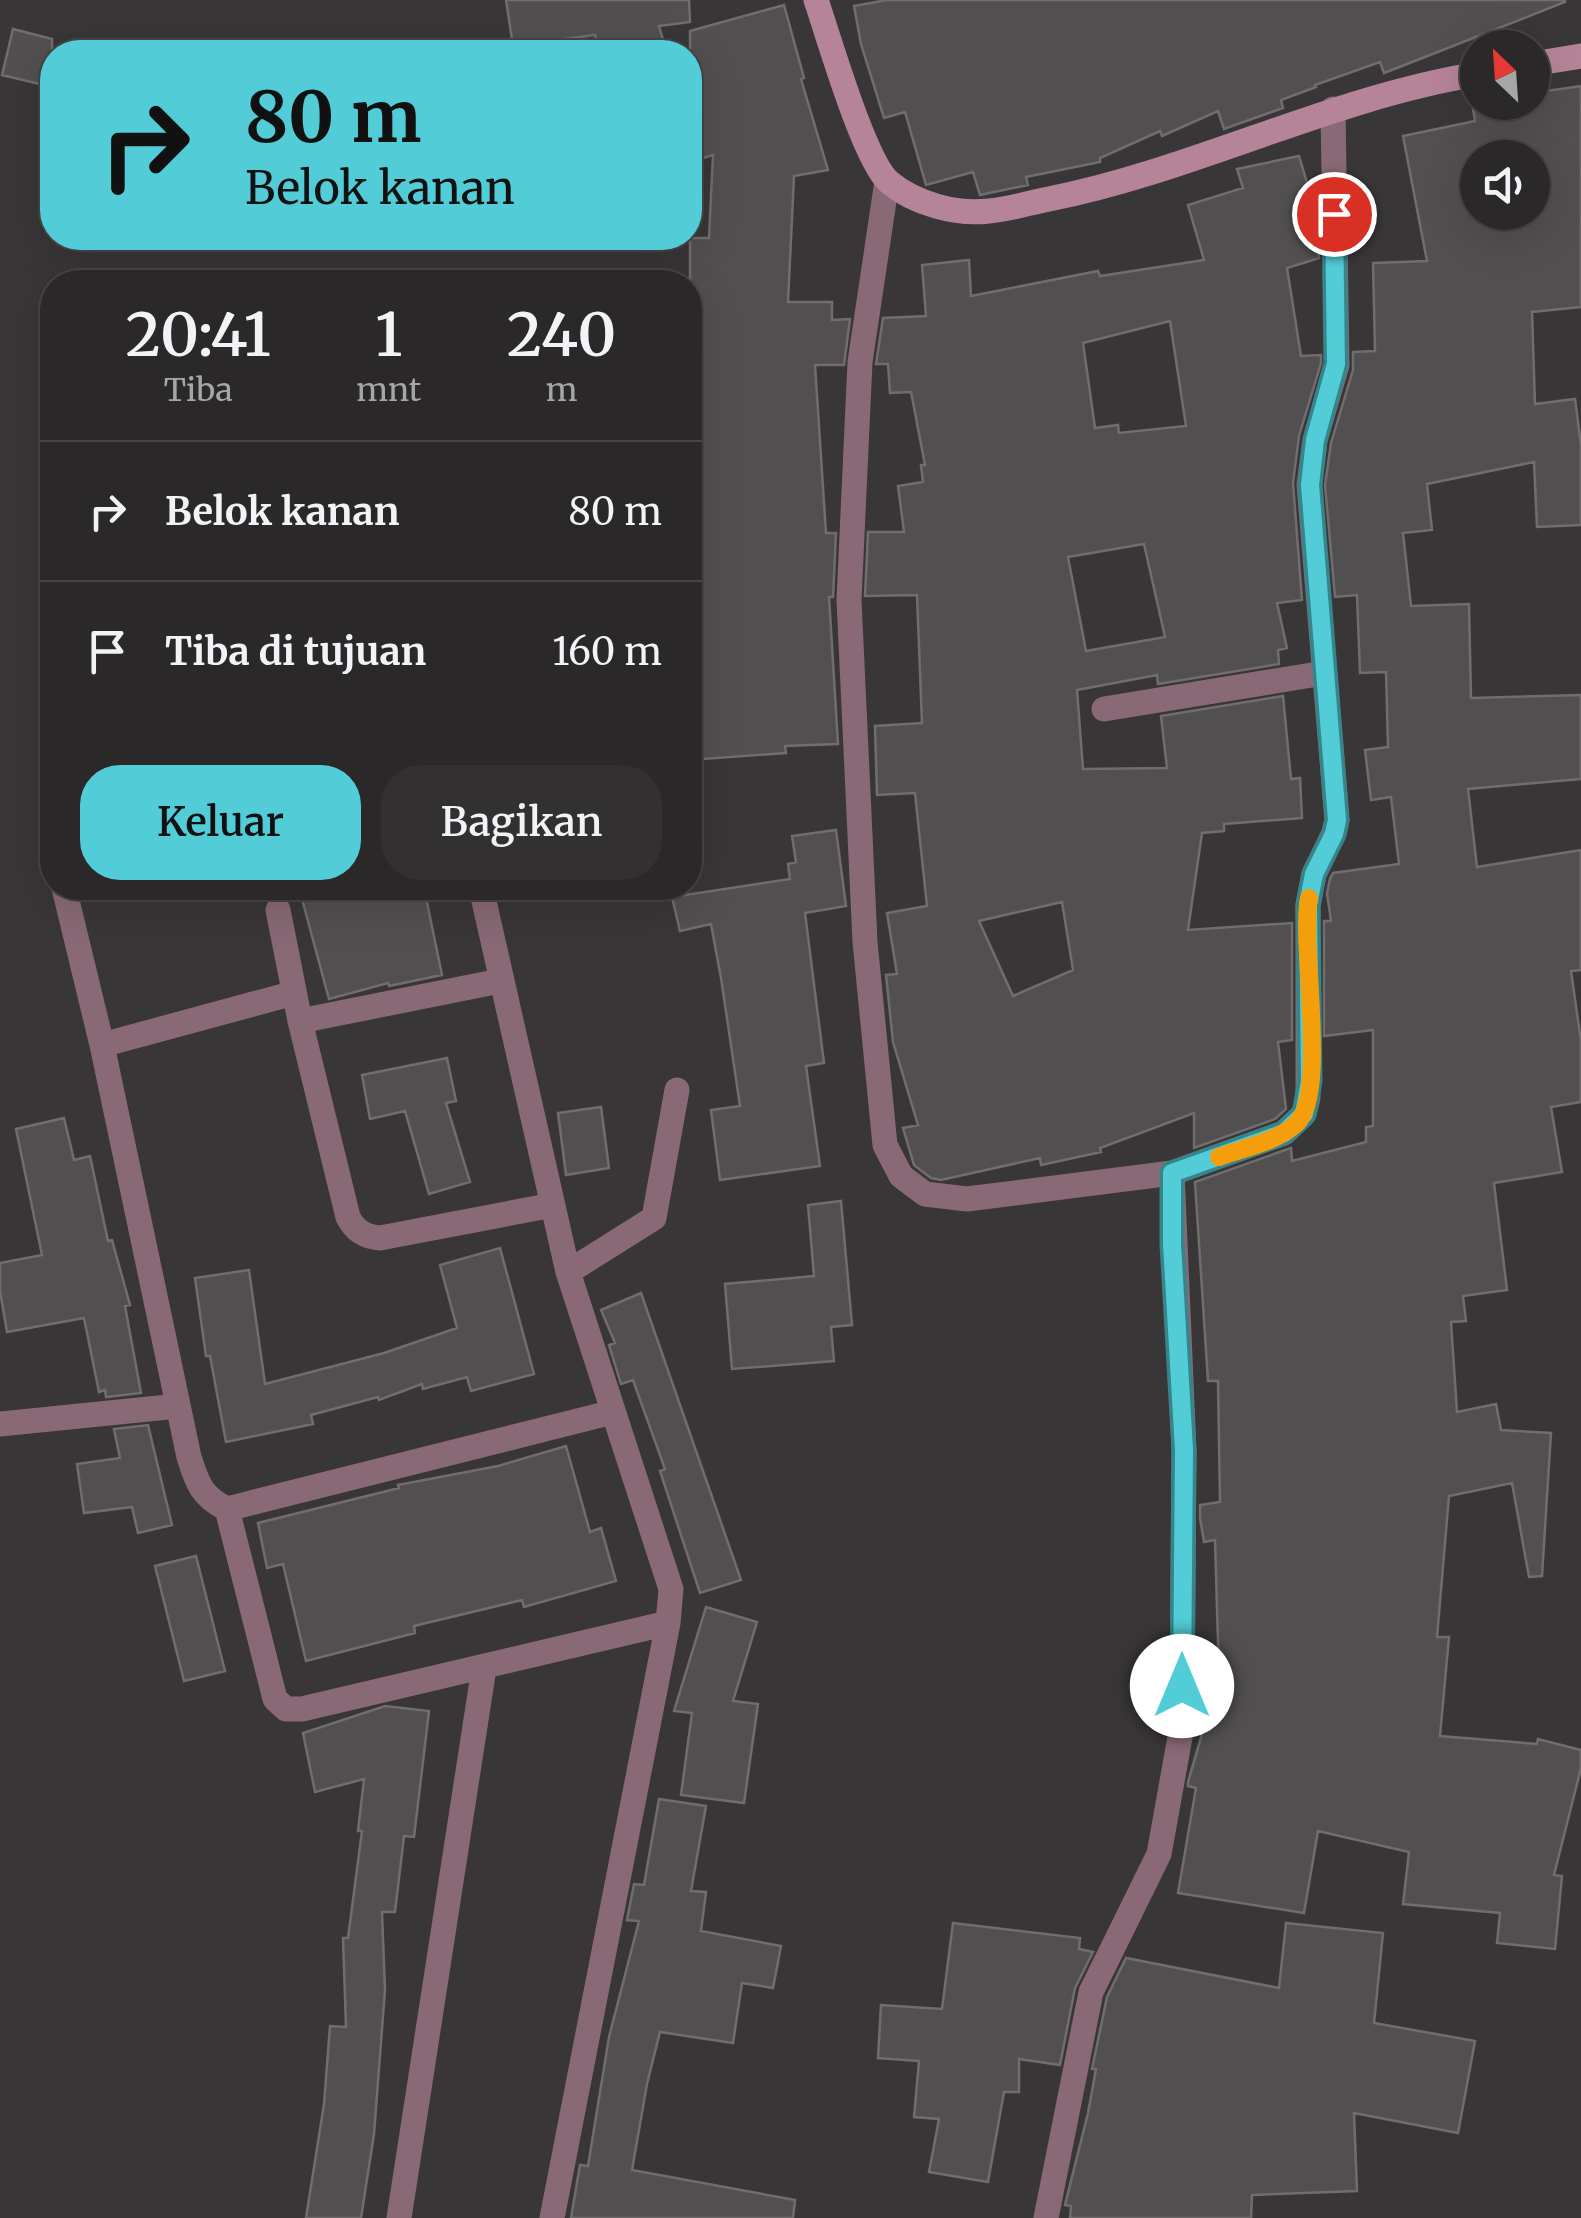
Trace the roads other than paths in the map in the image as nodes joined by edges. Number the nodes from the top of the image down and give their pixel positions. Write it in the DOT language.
graph roads {
  1 [pos="816,0"];
  2 [pos="1581,56"];
  3 [pos="1550,61"];
  4 [pos="1460,77"];
  5 [pos="1333,110"];
  6 [pos="887,181"];
  7 [pos="1324,674"];
  8 [pos="1104,709"];
  9 [pos="67,900"];
  10 [pos="483,900"];
  11 [pos="278,910"];
  12 [pos="500,982"];
  13 [pos="294,993"];
  14 [pos="300,1021"];
  15 [pos="102,1045"];
  16 [pos="677,1090"];
  17 [pos="1172,1173"];
  18 [pos="553,1205"];
  19 [pos="568,1272"];
  20 [pos="178,1406"];
  21 [pos="613,1412"];
  22 [pos="0,1424"];
  23 [pos="227,1508"];
  24 [pos="668,1623"];
  25 [pos="484,1668"];
  26 [pos="399,2218"];
  27 [pos="552,2218"];
  28 [pos="1046,2218"];
  1 -- 6 [label="street"];
  2 -- 3 [label="street"];
  4 -- 5 [label="street"];
  5 -- 6 [label="street"];
  5 -- 7 [label="street"];
  6 -- 17 [label="street"];
  7 -- 8 [label="street"];
  7 -- 17 [label="street"];
  9 -- 15 [label="street"];
  10 -- 12 [label="street"];
  11 -- 13 [label="street"];
  12 -- 14 [label="street"];
  12 -- 18 [label="street"];
  13 -- 14 [label="street"];
  13 -- 15 [label="street"];
  14 -- 18 [label="street"];
  15 -- 20 [label="street"];
  16 -- 19 [label="street"];
  17 -- 28 [label="street"];
  18 -- 19 [label="street"];
  19 -- 21 [label="street"];
  20 -- 22 [label="street"];
  20 -- 23 [label="street"];
  21 -- 23 [label="street"];
  21 -- 24 [label="street"];
  23 -- 25 [label="street"];
  24 -- 25 [label="street"];
  24 -- 27 [label="street"];
  25 -- 26 [label="street"];
}
